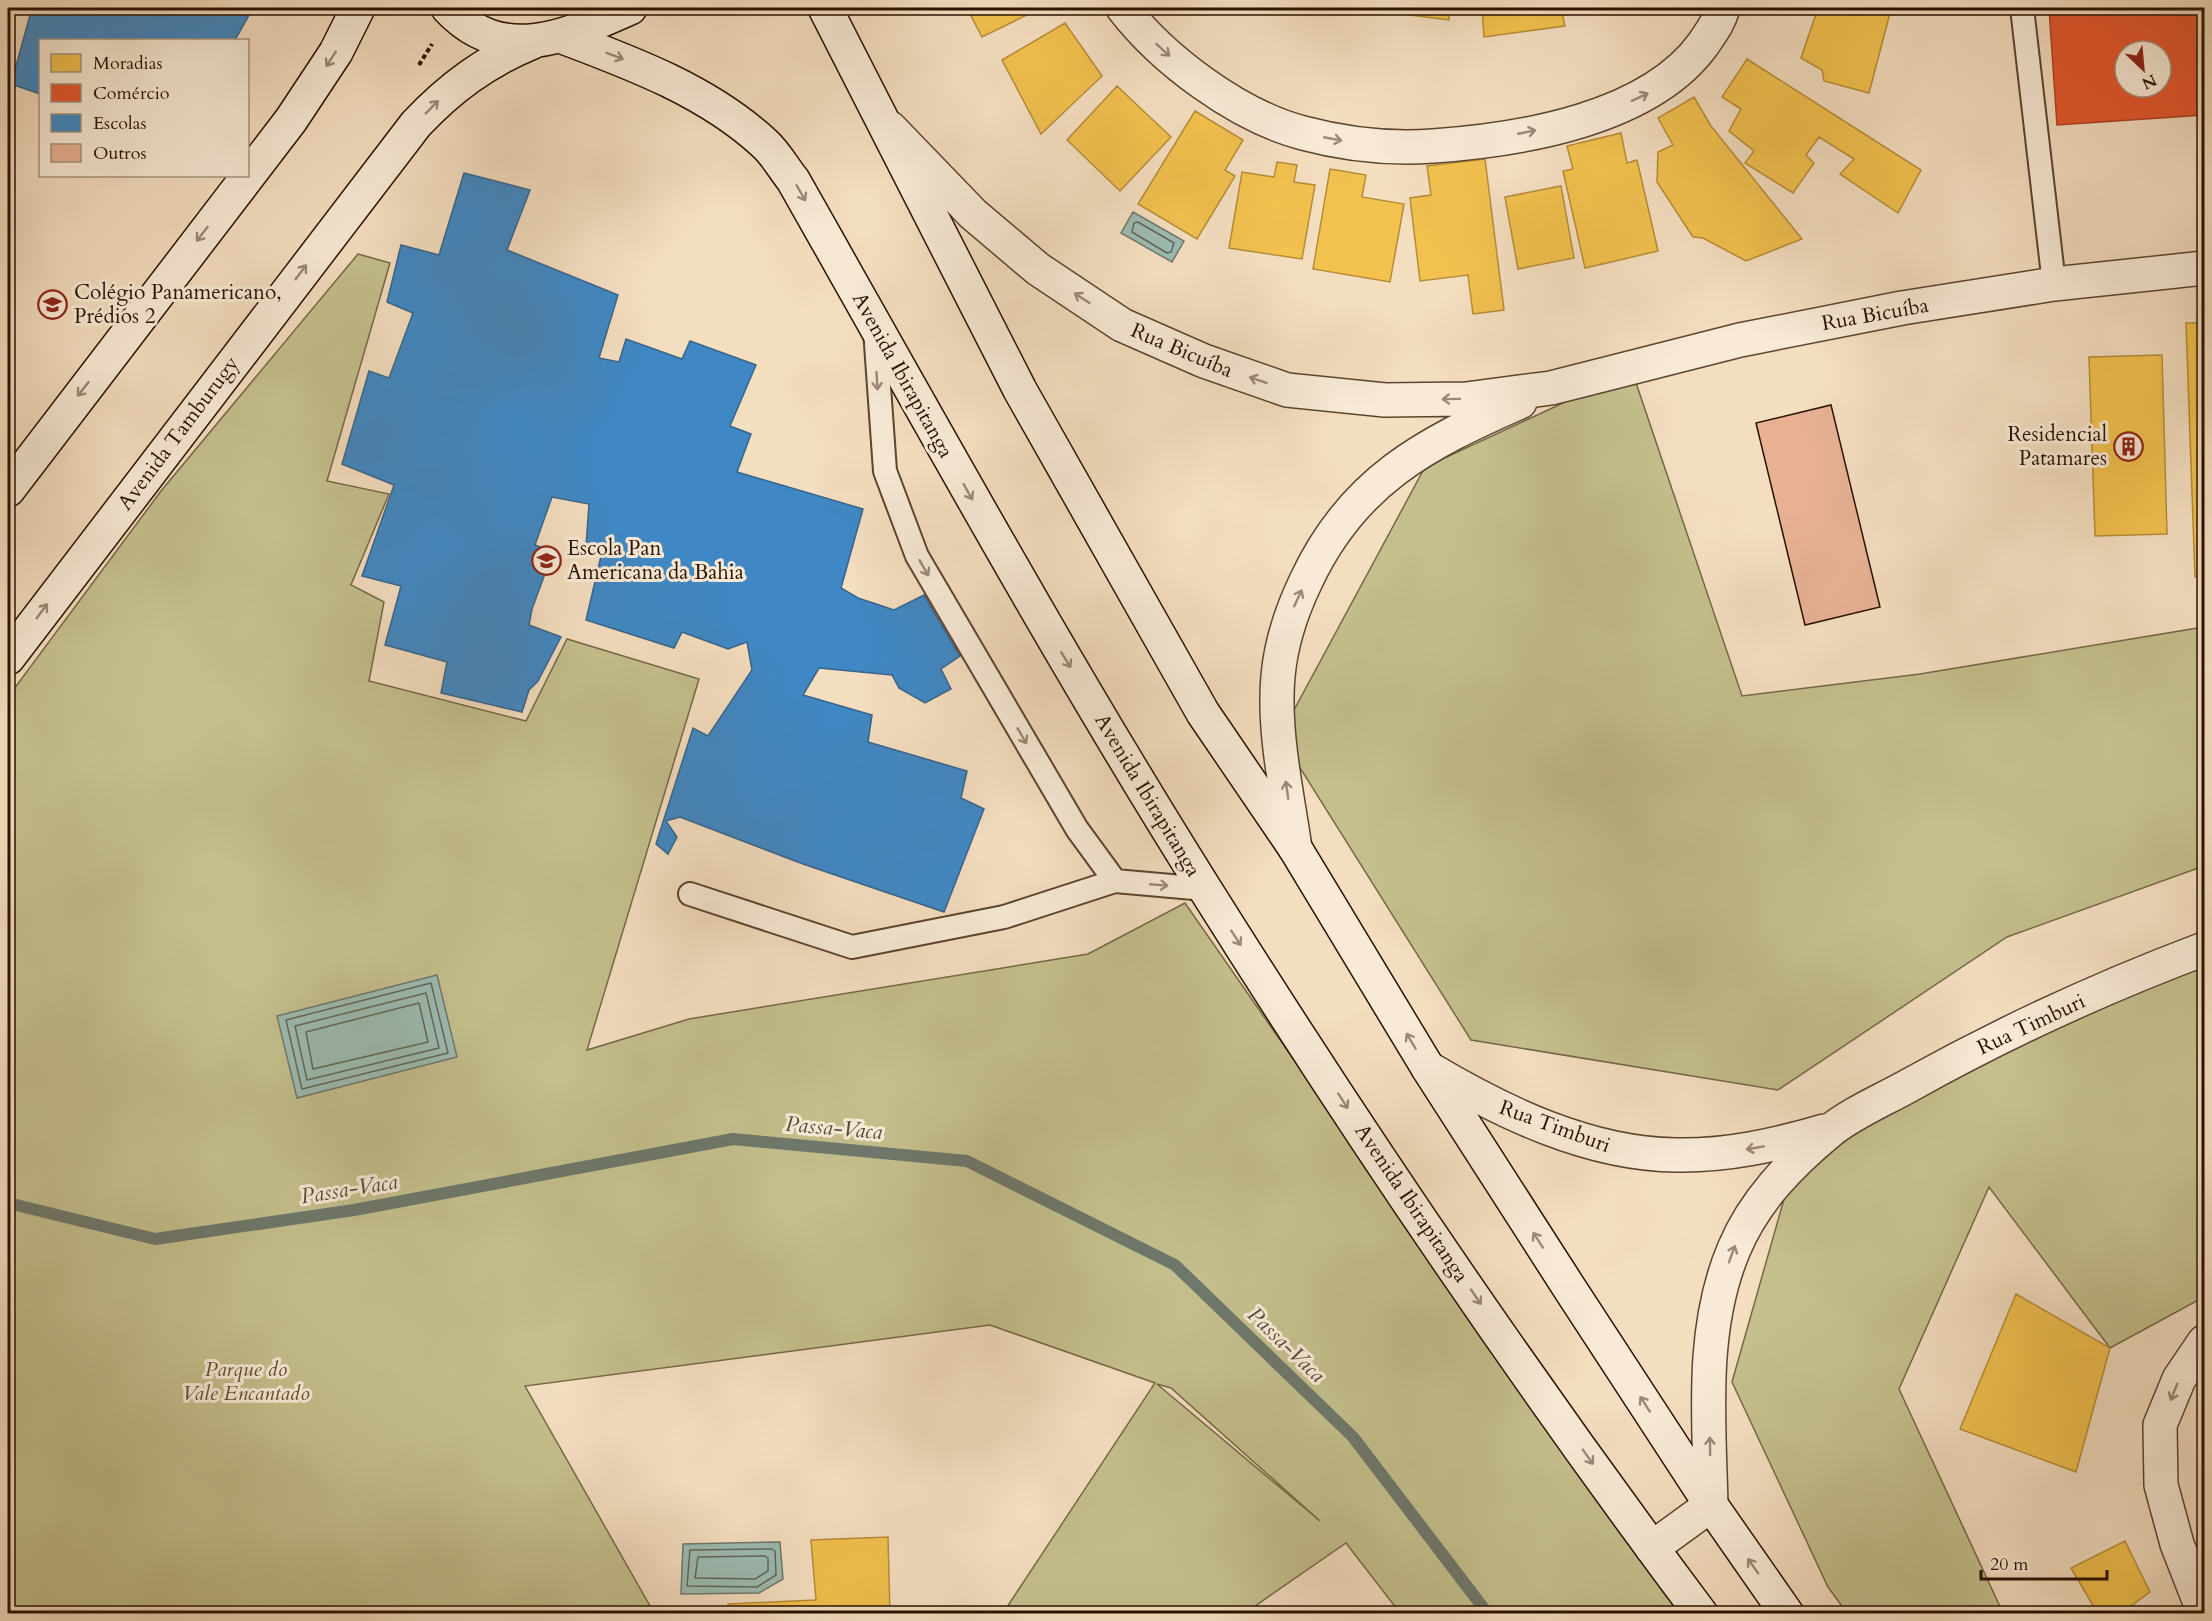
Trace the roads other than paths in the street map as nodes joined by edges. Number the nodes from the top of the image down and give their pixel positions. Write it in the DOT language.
graph roads {
  1 [pos="358,8"];
  2 [pos="448,8"];
  3 [pos="630,8"];
  4 [pos="825,8"];
  5 [pos="1123,8"];
  6 [pos="1723,8"];
  7 [pos="2022,8"];
  8 [pos="547,39"];
  9 [pos="886,123"];
  10 [pos="249,175"];
  11 [pos="247,177"];
  12 [pos="2205,268"];
  13 [pos="2054,284"];
  14 [pos="874,322"];
  15 [pos="1551,388"];
  16 [pos="8,490"];
  17 [pos="8,658"];
  18 [pos="1295,848"];
  19 [pos="1115,881"];
  20 [pos="1205,889"];
  21 [pos="690,894"];
  22 [pos="2205,949"];
  23 [pos="1428,1068"];
  24 [pos="1832,1129"];
  25 [pos="2205,1342"];
  26 [pos="1711,1505"];
  27 [pos="1652,1548"];
  28 [pos="2205,1613"];
  29 [pos="1701,1614"];
  30 [pos="1787,1614"];
  1 -- 10 [label="main road, one-way"];
  2 -- 8 [label="main road"];
  3 -- 8 [label="main road, Avenida Tamburugy"];
  4 -- 9 [label="main road"];
  5 -- 6 [label="main road, one-way"];
  7 -- 13 [label="lane"];
  8 -- 14 [label="main road, Avenida Ibirapitanga, one-way"];
  17 -- 8 [label="main road, Avenida Tamburugy, one-way"];
  15 -- 9 [label="main road, Rua Bicuíba, one-way"];
  9 -- 18 [label="main road"];
  11 -- 16 [label="main road, one-way"];
  12 -- 13 [label="main road, Rua Bicuíba"];
  13 -- 15 [label="main road, Rua Bicuíba"];
  14 -- 19 [label="lane, one-way"];
  14 -- 20 [label="main road, Avenida Ibirapitanga, one-way"];
  18 -- 15 [label="main road, Rua Bicuíba, one-way"];
  23 -- 18 [label="main road, one-way"];
  19 -- 20 [label="lane, one-way"];
  19 -- 21 [label="lane"];
  20 -- 27 [label="main road, Avenida Ibirapitanga, one-way"];
  22 -- 24 [label="main road, Rua Timburi"];
  24 -- 23 [label="main road, Rua Timburi, one-way"];
  26 -- 23 [label="main road, one-way"];
  26 -- 24 [label="main road, Rua Timburi, one-way"];
  25 -- 28 [label="main road, one-way"];
  26 -- 27 [label="main road"];
  30 -- 26 [label="main road, one-way"];
  27 -- 29 [label="main road, Avenida Ibirapitanga"];
}
